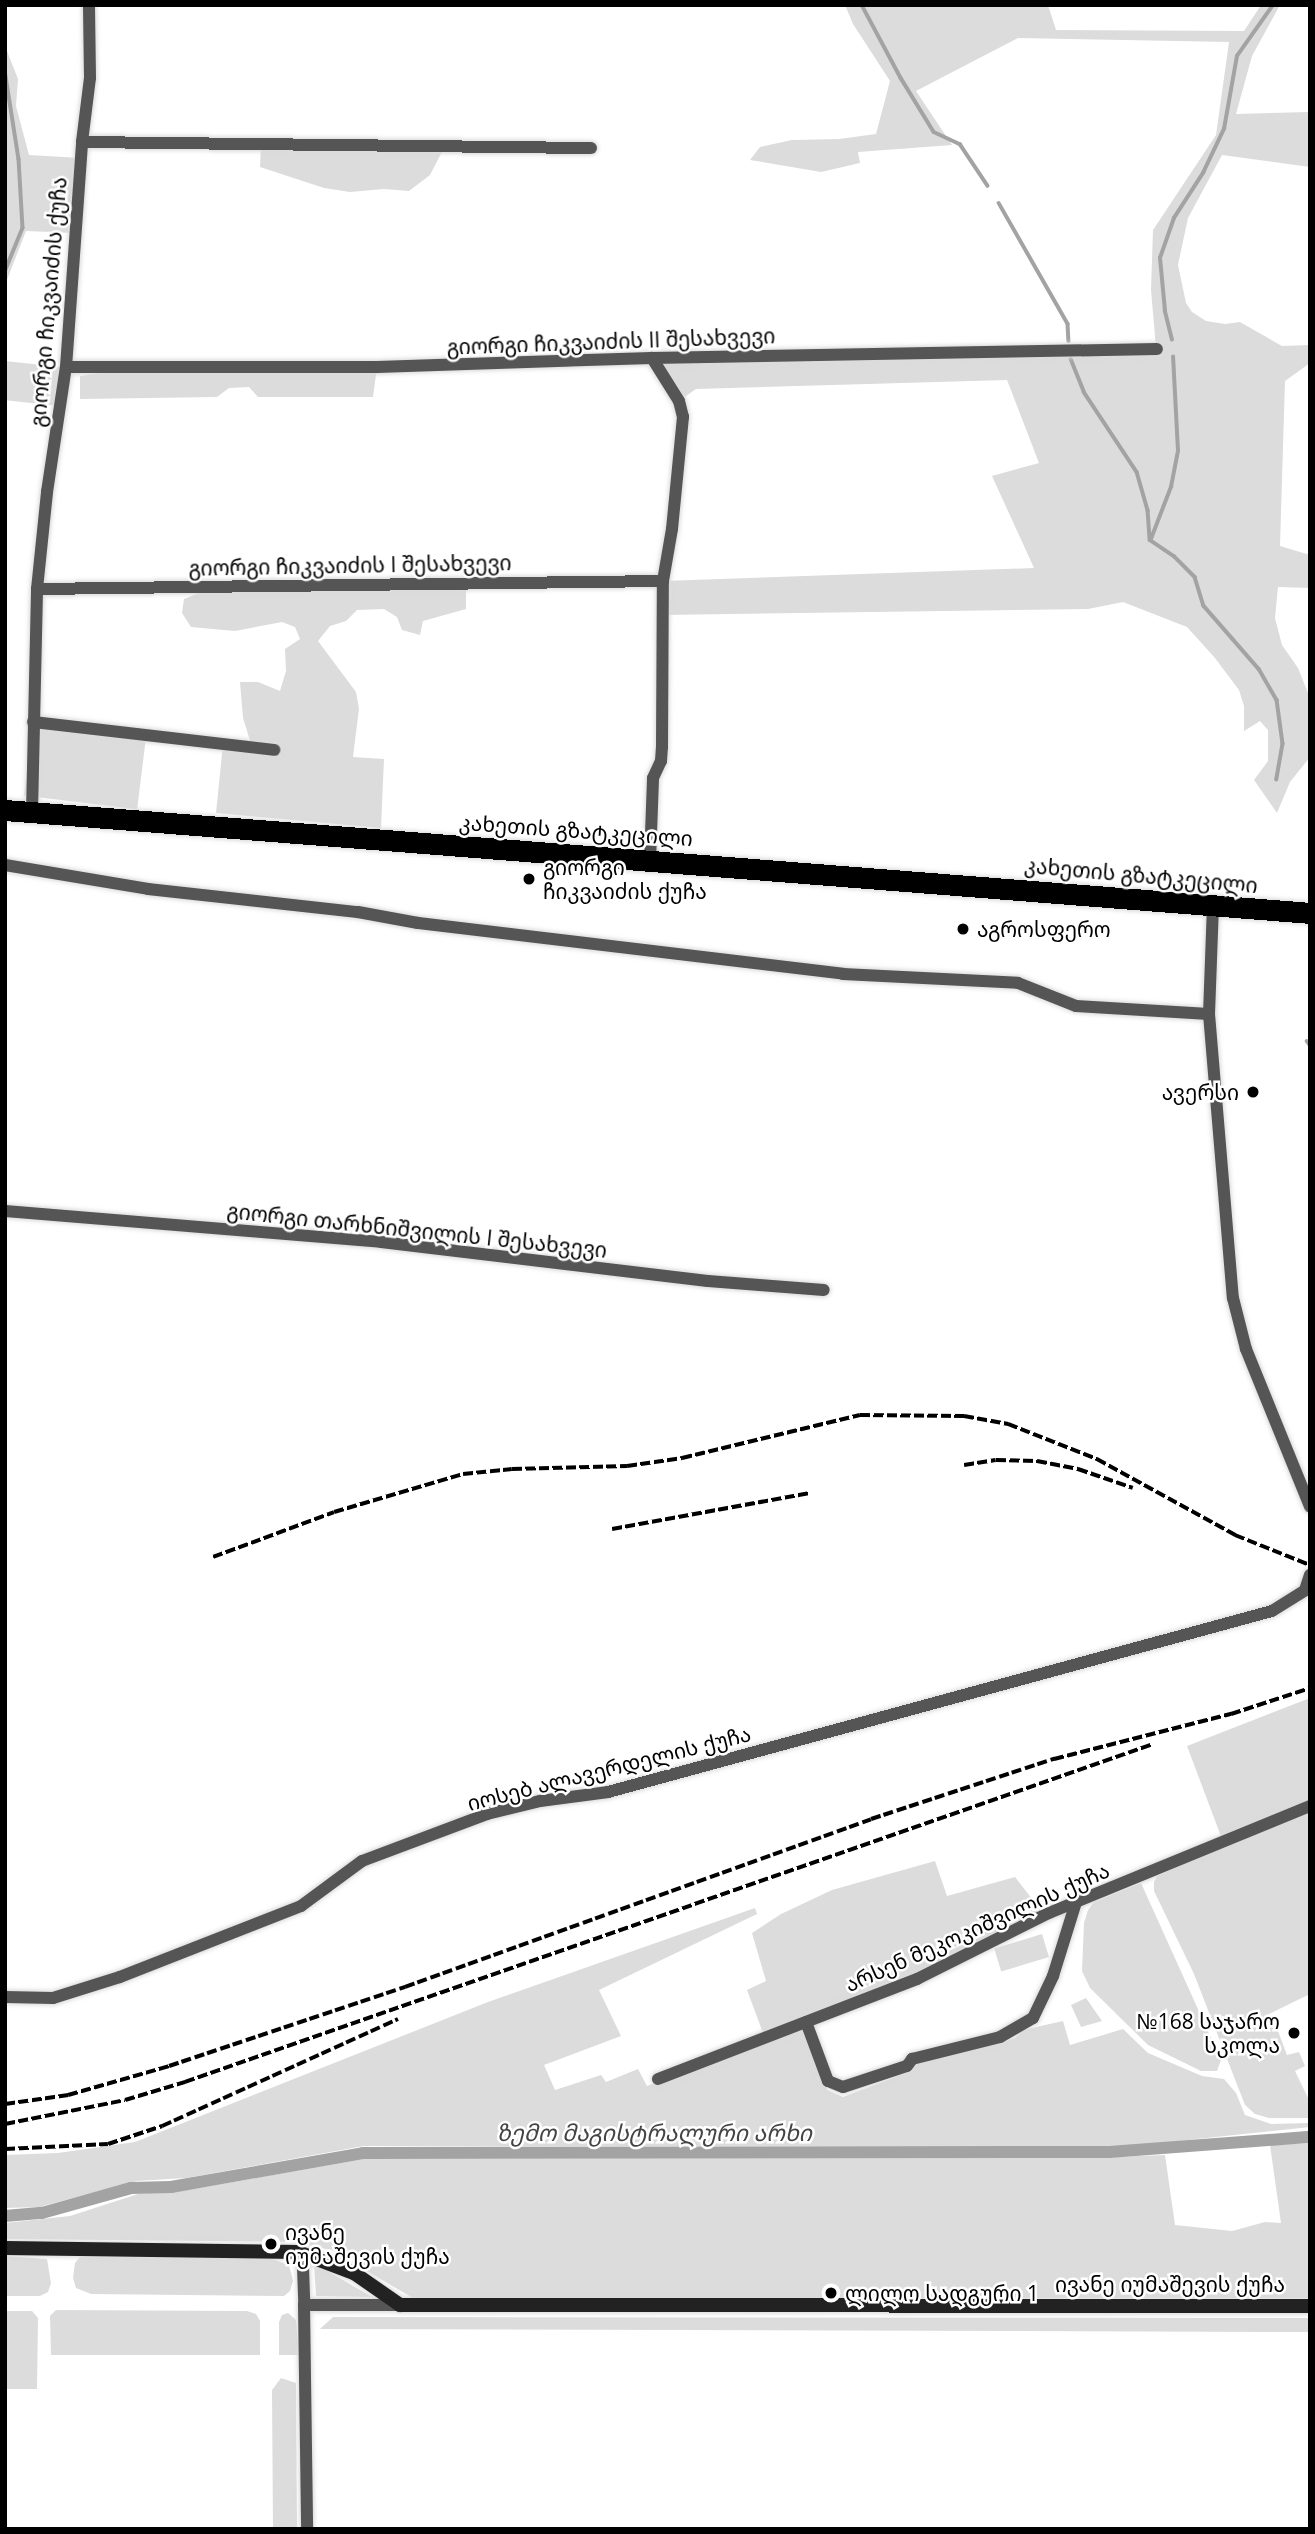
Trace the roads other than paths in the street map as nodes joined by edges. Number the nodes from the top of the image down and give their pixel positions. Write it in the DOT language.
graph roads {
  1 [pos="89,5"];
  2 [pos="82,142"];
  3 [pos="591,148"];
  4 [pos="1157,349"];
  5 [pos="652,358"];
  6 [pos="66,367"];
  7 [pos="663,581"];
  8 [pos="37,589"];
  9 [pos="33,722"];
  10 [pos="274,750"];
  11 [pos="5,810"];
  12 [pos="32,813"];
  13 [pos="650,861"];
  14 [pos="5,864"];
  15 [pos="1213,905"];
  16 [pos="1310,912"];
  17 [pos="1209,1014"];
  18 [pos="5,1211"];
  19 [pos="824,1290"];
  20 [pos="1310,1507"];
  21 [pos="1310,1575"];
  22 [pos="1310,1806"];
  23 [pos="1076,1902"];
  24 [pos="5,1997"];
  25 [pos="806,2022"];
  26 [pos="658,2079"];
  27 [pos="5,2248"];
  28 [pos="298,2252"];
  29 [pos="304,2305"];
  30 [pos="400,2305"];
  31 [pos="1310,2306"];
  32 [pos="307,2529"];
  1 -- 2 [label="street, გიორგი ჩიკვაიძის ქუჩა"];
  2 -- 3 [label="street"];
  2 -- 6 [label="street, გიორგი ჩიკვაიძის ქუჩა"];
  4 -- 5 [label="street, გიორგი ჩიკვაიძის II შესახვევი"];
  5 -- 6 [label="street, გიორგი ჩიკვაიძის II შესახვევი"];
  5 -- 7 [label="street"];
  6 -- 8 [label="street, გიორგი ჩიკვაიძის ქუჩა"];
  7 -- 8 [label="street, გიორგი ჩიკვაიძის I შესახვევი"];
  7 -- 13 [label="street"];
  8 -- 9 [label="street, გიორგი ჩიკვაიძის ქუჩა"];
  9 -- 10 [label="street"];
  9 -- 12 [label="street, გიორგი ჩიკვაიძის ქუჩა"];
  11 -- 12 [label="highway, კახეთის გზატკეცილი"];
  12 -- 13 [label="highway, კახეთის გზატკეცილი"];
  13 -- 15 [label="highway, კახეთის გზატკეცილი"];
  14 -- 17 [label="street"];
  15 -- 16 [label="highway, კახეთის გზატკეცილი"];
  15 -- 17 [label="street"];
  17 -- 20 [label="street"];
  18 -- 19 [label="street, გიორგი თარხნიშვილის I შესახვევი"];
  21 -- 24 [label="street, იოსებ ალავერდელის ქუჩა"];
  22 -- 23 [label="street, არსენ მეკოკიშვილის ქუჩა"];
  23 -- 25 [label="street, არსენ მეკოკიშვილის ქუჩა"];
  23 -- 25 [label="street"];
  25 -- 26 [label="street, არსენ მეკოკიშვილის ქუჩა"];
  27 -- 28 [label="street"];
  28 -- 29 [label="street"];
  28 -- 30 [label="street"];
  29 -- 30 [label="street, ივანე იუმაშევის ქუჩა"];
  29 -- 32 [label="street"];
  30 -- 31 [label="street, ივანე იუმაშევის ქუჩა"];
}
